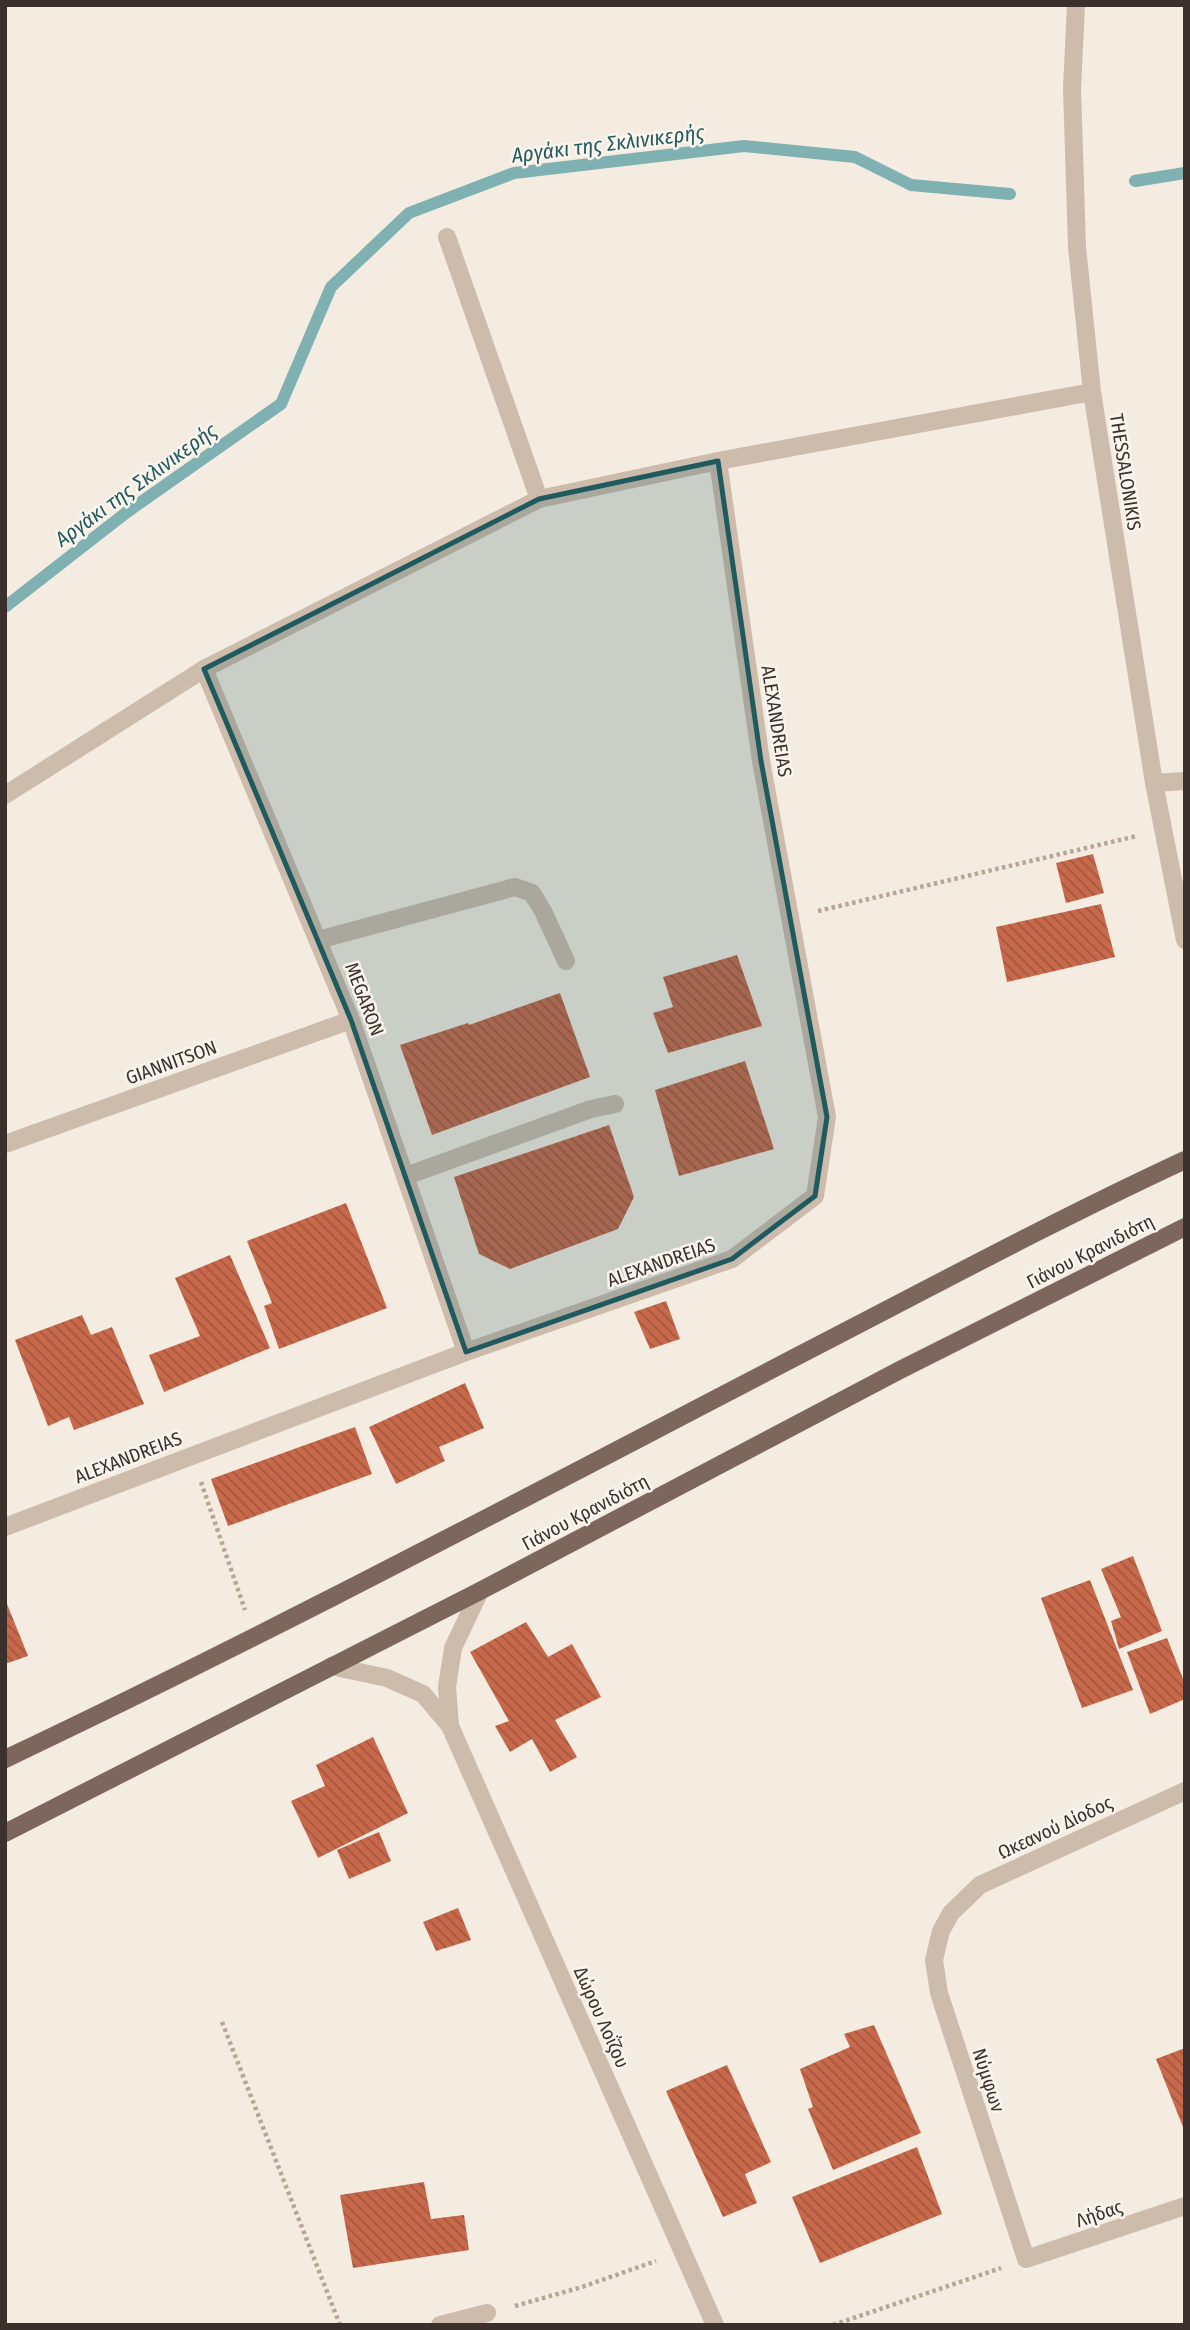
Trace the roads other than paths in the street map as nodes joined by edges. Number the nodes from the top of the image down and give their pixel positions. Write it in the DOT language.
graph roads {
  1 [pos="1076,5"];
  2 [pos="447,237"];
  3 [pos="1092,392"];
  4 [pos="718,461"];
  5 [pos="539,499"];
  6 [pos="204,669"];
  7 [pos="1185,781"];
  8 [pos="1154,783"];
  9 [pos="5,795"];
  10 [pos="318,940"];
  11 [pos="1185,940"];
  12 [pos="566,961"];
  13 [pos="352,1020"];
  14 [pos="615,1104"];
  15 [pos="5,1144"];
  16 [pos="1185,1160"];
  17 [pos="406,1176"];
  18 [pos="1185,1227"];
  19 [pos="466,1352"];
  20 [pos="5,1527"];
  21 [pos="480,1591"];
  22 [pos="331,1666"];
  23 [pos="450,1726"];
  24 [pos="5,1759"];
  25 [pos="1185,1791"];
  26 [pos="5,1832"];
  27 [pos="951,1913"];
  28 [pos="1185,2206"];
  29 [pos="1026,2259"];
  30 [pos="487,2314"];
  31 [pos="440,2325"];
  32 [pos="715,2325"];
  1 -- 3 [label="street, THESSALONIKIS"];
  2 -- 5 [label="street"];
  3 -- 4 [label="street"];
  3 -- 8 [label="street, THESSALONIKIS"];
  4 -- 5 [label="street"];
  4 -- 19 [label="street, ALEXANDREIAS"];
  5 -- 6 [label="street"];
  6 -- 9 [label="street"];
  6 -- 10 [label="street, MEGARON"];
  7 -- 8 [label="street"];
  8 -- 11 [label="street, THESSALONIKIS"];
  10 -- 12 [label="street"];
  10 -- 13 [label="street, MEGARON"];
  13 -- 15 [label="street, GIANNITSON"];
  13 -- 17 [label="street, MEGARON"];
  14 -- 17 [label="street"];
  16 -- 24 [label="main road, Γιάνου Κρανιδιότη"];
  17 -- 19 [label="street, MEGARON"];
  18 -- 21 [label="main road, Γιάνου Κρανιδιότη"];
  19 -- 20 [label="street, ALEXANDREIAS"];
  21 -- 22 [label="main road, Γιάνου Κρανιδιότη"];
  21 -- 23 [label="street, Δώρου Λοΐζου"];
  22 -- 23 [label="street, Δώρου Λοΐζου"];
  22 -- 26 [label="main road, Γιάνου Κρανιδιότη"];
  23 -- 32 [label="street, Δώρου Λοΐζου"];
  25 -- 27 [label="street, Ωκεανού Δίοδος"];
  27 -- 29 [label="street, Νύμφων"];
  28 -- 29 [label="street, Λήδας"];
  30 -- 31 [label="street"];
}
